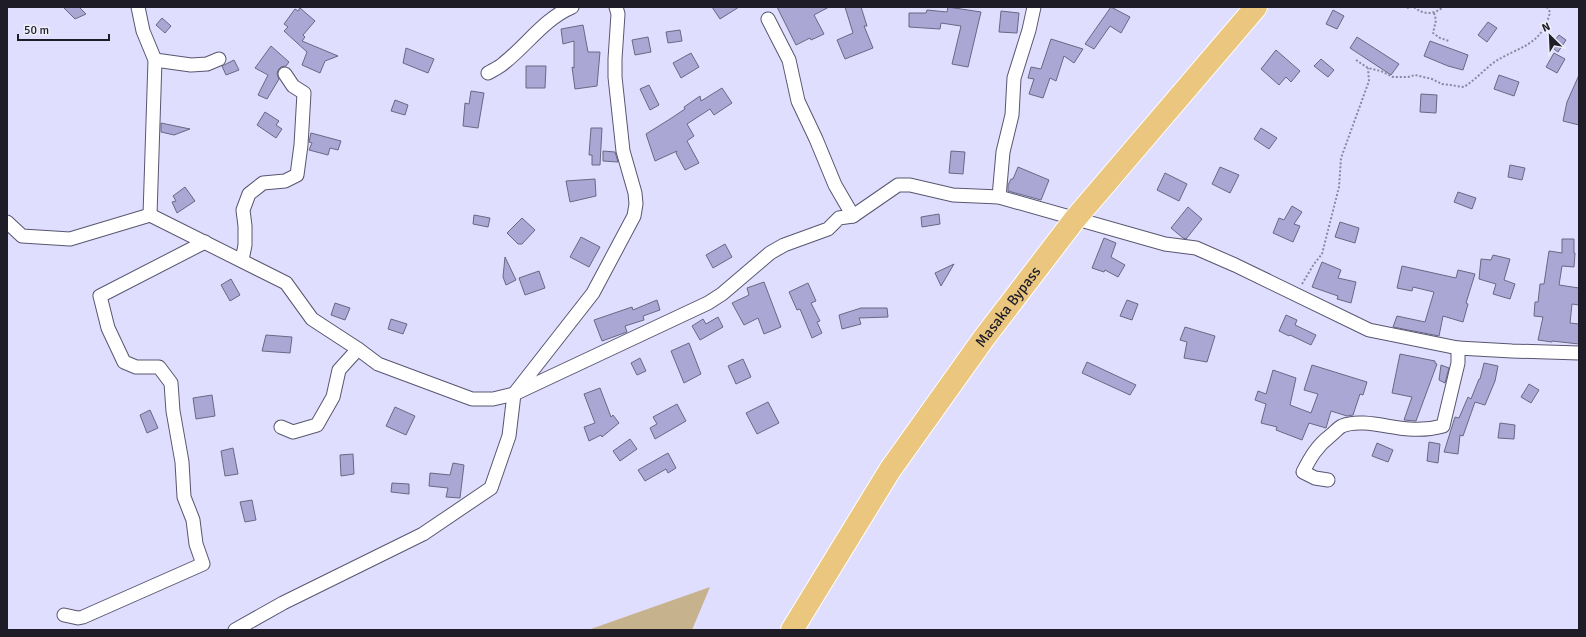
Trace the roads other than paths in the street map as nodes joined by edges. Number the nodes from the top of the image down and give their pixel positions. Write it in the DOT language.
graph roads {
  1 [pos="138,7"];
  2 [pos="572,7"];
  3 [pos="616,7"];
  4 [pos="1034,7"];
  5 [pos="1256,7"];
  6 [pos="768,19"];
  7 [pos="219,59"];
  8 [pos="155,60"];
  9 [pos="488,73"];
  10 [pos="285,74"];
  11 [pos="1000,197"];
  12 [pos="150,215"];
  13 [pos="853,216"];
  14 [pos="1075,219"];
  15 [pos="7,222"];
  16 [pos="205,242"];
  17 [pos="242,260"];
  18 [pos="1458,348"];
  19 [pos="358,349"];
  20 [pos="1579,353"];
  21 [pos="514,394"];
  22 [pos="281,427"];
  23 [pos="1328,480"];
  24 [pos="64,615"];
  25 [pos="235,630"];
  26 [pos="792,630"];
  1 -- 8 [label="street"];
  2 -- 9 [label="street"];
  3 -- 21 [label="street"];
  4 -- 11 [label="street"];
  5 -- 14 [label="highway, Masaka Bypass"];
  6 -- 13 [label="street"];
  7 -- 8 [label="street"];
  8 -- 12 [label="street"];
  10 -- 17 [label="street"];
  11 -- 13 [label="street"];
  11 -- 14 [label="street"];
  12 -- 15 [label="street"];
  12 -- 16 [label="street"];
  13 -- 21 [label="street"];
  14 -- 18 [label="street"];
  14 -- 26 [label="highway, Masaka Bypass"];
  16 -- 17 [label="street"];
  16 -- 24 [label="street"];
  17 -- 19 [label="street"];
  18 -- 20 [label="street"];
  18 -- 23 [label="street"];
  19 -- 21 [label="street"];
  19 -- 22 [label="street"];
  21 -- 25 [label="street"];
}
